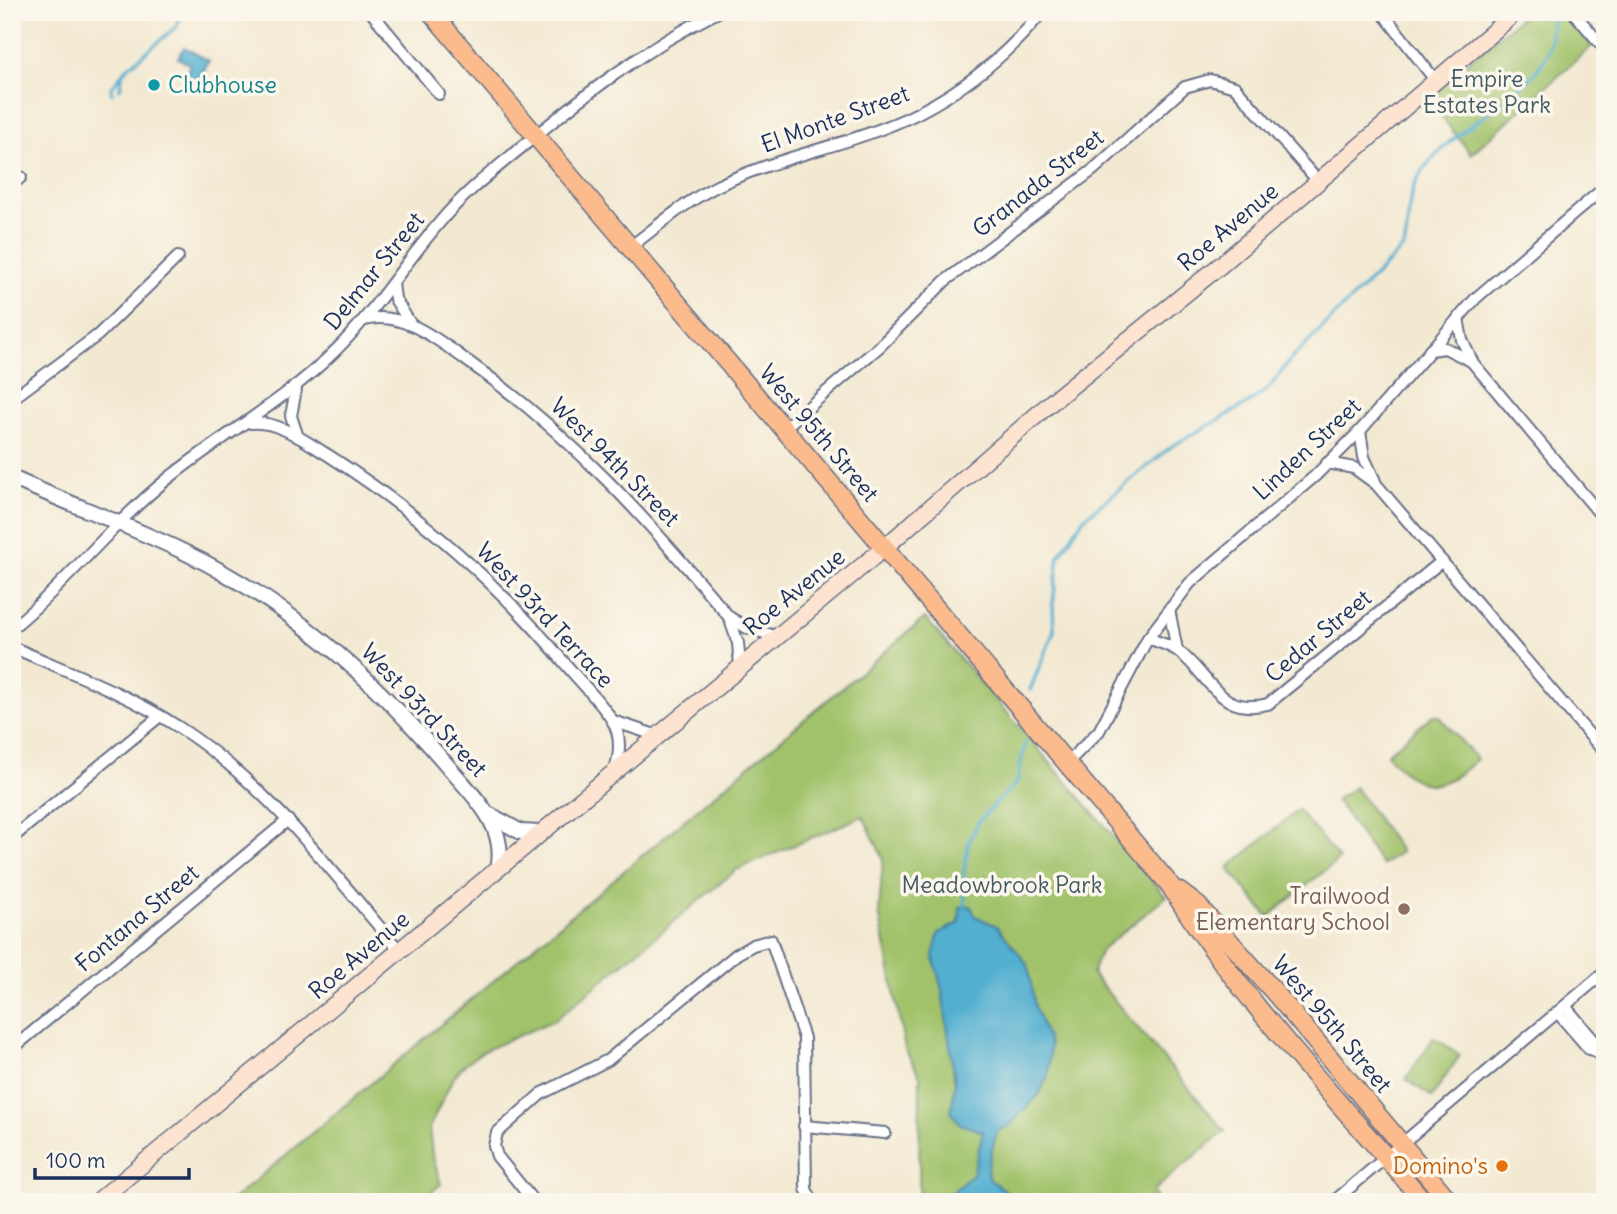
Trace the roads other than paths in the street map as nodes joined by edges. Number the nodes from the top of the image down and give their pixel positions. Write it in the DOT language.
graph roads {
  1 [pos="371,12"];
  2 [pos="718,12"];
  3 [pos="1042,12"];
  4 [pos="1381,12"];
  5 [pos="1516,12"];
  6 [pos="1573,12"];
  7 [pos="435,14"];
  8 [pos="1605,49"];
  9 [pos="1435,80"];
  10 [pos="439,94"];
  11 [pos="535,136"];
  12 [pos="21,177"];
  13 [pos="1318,181"];
  14 [pos="12,185"];
  15 [pos="1605,187"];
  16 [pos="630,247"];
  17 [pos="178,257"];
  18 [pos="393,284"];
  19 [pos="1458,318"];
  20 [pos="364,321"];
  21 [pos="412,325"];
  22 [pos="1430,350"];
  23 [pos="1473,363"];
  24 [pos="296,388"];
  25 [pos="12,399"];
  26 [pos="248,424"];
  27 [pos="783,429"];
  28 [pos="1360,431"];
  29 [pos="298,437"];
  30 [pos="1327,463"];
  31 [pos="12,478"];
  32 [pos="1376,484"];
  33 [pos="1605,520"];
  34 [pos="120,524"];
  35 [pos="884,548"];
  36 [pos="1442,561"];
  37 [pos="1170,609"];
  38 [pos="729,618"];
  39 [pos="12,628"];
  40 [pos="775,636"];
  41 [pos="1148,638"];
  42 [pos="12,647"];
  43 [pos="1177,650"];
  44 [pos="740,666"];
  45 [pos="160,716"];
  46 [pos="612,721"];
  47 [pos="658,736"];
  48 [pos="1605,753"];
  49 [pos="1066,764"];
  50 [pos="614,772"];
  51 [pos="490,815"];
  52 [pos="288,820"];
  53 [pos="540,834"];
  54 [pos="12,838"];
  55 [pos="498,869"];
  56 [pos="1170,885"];
  57 [pos="399,950"];
  58 [pos="1605,972"];
  59 [pos="1561,1009"];
  60 [pos="1600,1047"];
  61 [pos="12,1049"];
  62 [pos="1605,1061"];
  63 [pos="804,1126"];
  64 [pos="885,1133"];
  65 [pos="1401,1144"];
  66 [pos="1386,1157"];
  67 [pos="97,1202"];
  68 [pos="534,1202"];
  69 [pos="813,1202"];
  70 [pos="1333,1202"];
  71 [pos="1424,1202"];
  72 [pos="1450,1202"];
  1 -- 10 [label="street"];
  2 -- 11 [label="street, Delmar Street"];
  3 -- 16 [label="street, El Monte Street"];
  4 -- 9 [label="street"];
  5 -- 9 [label="main road, Roe Avenue"];
  6 -- 8 [label="street"];
  7 -- 11 [label="main road, West 95th Street"];
  9 -- 13 [label="main road, Roe Avenue"];
  11 -- 16 [label="main road, West 95th Street"];
  11 -- 18 [label="street, Delmar Street"];
  12 -- 14 [label="street"];
  13 -- 27 [label="street, Granada Street"];
  13 -- 35 [label="main road, Roe Avenue"];
  15 -- 19 [label="street, Linden Street"];
  16 -- 27 [label="main road, West 95th Street"];
  17 -- 25 [label="street"];
  18 -- 20 [label="street, Delmar Street"];
  18 -- 21 [label="street, West 94th Street"];
  19 -- 22 [label="street, Linden Street"];
  19 -- 23 [label="street"];
  20 -- 21 [label="street, West 94th Street"];
  20 -- 24 [label="street, Delmar Street"];
  21 -- 38 [label="street, West 94th Street"];
  22 -- 23 [label="street"];
  22 -- 28 [label="street, Linden Street"];
  23 -- 33 [label="street"];
  24 -- 26 [label="street, Delmar Street"];
  24 -- 29 [label="street"];
  26 -- 29 [label="street, West 93rd Terrace"];
  26 -- 34 [label="street, Delmar Street"];
  27 -- 35 [label="main road, West 95th Street"];
  28 -- 30 [label="street, Linden Street"];
  28 -- 32 [label="street"];
  29 -- 46 [label="street, West 93rd Terrace"];
  30 -- 32 [label="street"];
  30 -- 37 [label="street, Linden Street"];
  31 -- 34 [label="street, West 93rd Street"];
  32 -- 36 [label="street"];
  34 -- 39 [label="street, Delmar Street"];
  34 -- 51 [label="street, West 93rd Street"];
  35 -- 40 [label="main road, Roe Avenue"];
  35 -- 49 [label="main road, West 95th Street"];
  36 -- 43 [label="street, Cedar Street"];
  36 -- 48 [label="street"];
  37 -- 41 [label="street, Linden Street"];
  37 -- 43 [label="street"];
  38 -- 40 [label="street, West 94th Street"];
  38 -- 44 [label="street"];
  40 -- 44 [label="main road, Roe Avenue"];
  41 -- 43 [label="street, Cedar Street"];
  41 -- 49 [label="street, Linden Street"];
  42 -- 45 [label="street"];
  44 -- 47 [label="main road, Roe Avenue"];
  45 -- 52 [label="street"];
  45 -- 54 [label="street"];
  46 -- 47 [label="street"];
  46 -- 50 [label="street, West 93rd Terrace"];
  47 -- 50 [label="main road, Roe Avenue"];
  49 -- 56 [label="main road, West 95th Street"];
  50 -- 53 [label="main road, Roe Avenue"];
  51 -- 53 [label="street"];
  51 -- 55 [label="street, West 93rd Street"];
  52 -- 57 [label="street"];
  52 -- 61 [label="street, Fontana Street"];
  53 -- 55 [label="main road, Roe Avenue"];
  55 -- 57 [label="main road, Roe Avenue"];
  56 -- 65 [label="main road, West 95th Street"];
  56 -- 66 [label="main road, West 95th Street"];
  57 -- 67 [label="main road, Roe Avenue"];
  58 -- 59 [label="street"];
  59 -- 60 [label="street"];
  59 -- 65 [label="street"];
  60 -- 62 [label="street"];
  63 -- 64 [label="street"];
  63 -- 68 [label="street"];
  63 -- 69 [label="street"];
  65 -- 66 [label="street"];
  65 -- 72 [label="main road, West 95th Street"];
  66 -- 70 [label="street"];
  66 -- 71 [label="main road, West 95th Street"];
}
